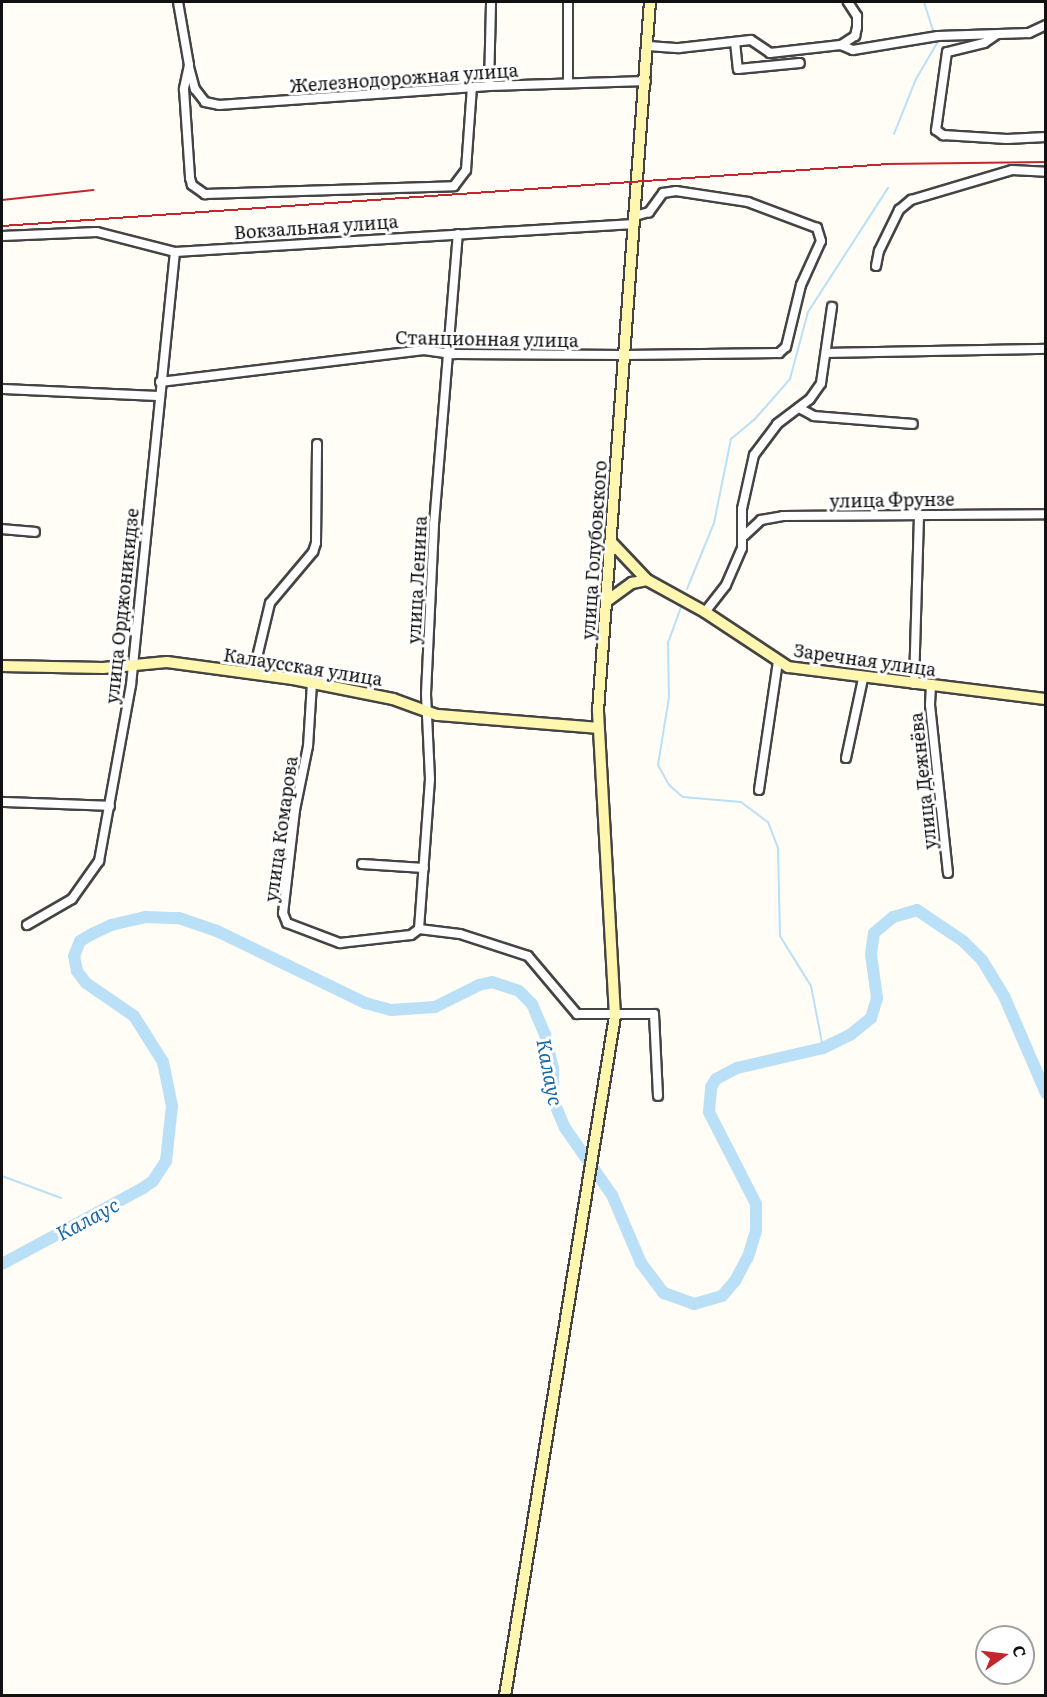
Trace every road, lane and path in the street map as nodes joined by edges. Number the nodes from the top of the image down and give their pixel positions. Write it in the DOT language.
graph roads {
  1 [pos="178,2"];
  2 [pos="491,2"];
  3 [pos="568,2"];
  4 [pos="650,2"];
  5 [pos="848,2"];
  6 [pos="1046,25"];
  7 [pos="996,35"];
  8 [pos="735,42"];
  9 [pos="841,45"];
  10 [pos="648,46"];
  11 [pos="770,53"];
  12 [pos="800,63"];
  13 [pos="189,65"];
  14 [pos="771,66"];
  15 [pos="646,81"];
  16 [pos="568,83"];
  17 [pos="489,86"];
  18 [pos="472,87"];
  19 [pos="1046,137"];
  20 [pos="1046,172"];
  21 [pos="634,220"];
  22 [pos="458,234"];
  23 [pos="2,236"];
  24 [pos="175,252"];
  25 [pos="876,266"];
  26 [pos="832,307"];
  27 [pos="1046,349"];
  28 [pos="447,353"];
  29 [pos="828,353"];
  30 [pos="625,355"];
  31 [pos="160,382"];
  32 [pos="2,388"];
  33 [pos="159,396"];
  34 [pos="799,408"];
  35 [pos="913,424"];
  36 [pos="318,444"];
  37 [pos="742,509"];
  38 [pos="1046,514"];
  39 [pos="920,517"];
  40 [pos="761,520"];
  41 [pos="2,529"];
  42 [pos="34,532"];
  43 [pos="745,535"];
  44 [pos="612,543"];
  45 [pos="647,580"];
  46 [pos="607,601"];
  47 [pos="705,612"];
  48 [pos="778,662"];
  49 [pos="133,664"];
  50 [pos="2,666"];
  51 [pos="253,674"];
  52 [pos="863,679"];
  53 [pos="312,683"];
  54 [pos="914,684"];
  55 [pos="931,686"];
  56 [pos="1046,699"];
  57 [pos="427,711"];
  58 [pos="597,728"];
  59 [pos="846,758"];
  60 [pos="759,790"];
  61 [pos="2,802"];
  62 [pos="110,806"];
  63 [pos="362,864"];
  64 [pos="424,868"];
  65 [pos="948,873"];
  66 [pos="27,926"];
  67 [pos="419,929"];
  68 [pos="615,1016"];
  69 [pos="658,1096"];
  70 [pos="505,1695"];
  1 -- 13 [label="street"];
  2 -- 17 [label="street"];
  3 -- 16 [label="street"];
  4 -- 10 [label="street, улица Голубовского"];
  5 -- 9 [label="street"];
  6 -- 7 [label="street"];
  7 -- 9 [label="street"];
  7 -- 19 [label="street"];
  8 -- 10 [label="street"];
  8 -- 11 [label="street"];
  8 -- 14 [label="street"];
  9 -- 11 [label="street"];
  10 -- 15 [label="street, улица Голубовского"];
  11 -- 14 [label="street"];
  12 -- 14 [label="street"];
  13 -- 18 [label="street, Железнодорожная улица"];
  13 -- 18 [label="street, Вокзальная улица"];
  15 -- 16 [label="street, Железнодорожная улица"];
  15 -- 21 [label="street, улица Голубовского"];
  16 -- 17 [label="street, Железнодорожная улица"];
  17 -- 18 [label="street, Железнодорожная улица"];
  20 -- 25 [label="street"];
  21 -- 22 [label="street, Вокзальная улица"];
  21 -- 30 [label="street, улица Голубовского"];
  21 -- 30 [label="street, Станционная улица"];
  22 -- 24 [label="street, Вокзальная улица"];
  22 -- 28 [label="street, улица Ленина"];
  23 -- 24 [label="street, Вокзальная улица"];
  24 -- 31 [label="street, улица Орджоникидзе"];
  26 -- 29 [label="street"];
  27 -- 29 [label="street"];
  28 -- 30 [label="street, Станционная улица"];
  28 -- 31 [label="street, Станционная улица"];
  28 -- 57 [label="street, улица Ленина"];
  29 -- 34 [label="street"];
  30 -- 44 [label="street, улица Голубовского"];
  31 -- 33 [label="street, улица Орджоникидзе"];
  32 -- 33 [label="street"];
  33 -- 49 [label="street, улица Орджоникидзе"];
  34 -- 35 [label="street"];
  34 -- 37 [label="street"];
  36 -- 51 [label="street"];
  37 -- 40 [label="street"];
  37 -- 43 [label="street"];
  38 -- 39 [label="street, улица Фрунзе"];
  39 -- 40 [label="street, улица Фрунзе"];
  39 -- 54 [label="street"];
  40 -- 43 [label="street"];
  41 -- 42 [label="street"];
  43 -- 47 [label="street"];
  44 -- 45 [label="street, Заречная улица"];
  44 -- 46 [label="street, улица Голубовского"];
  45 -- 46 [label="street"];
  45 -- 47 [label="street, Заречная улица"];
  46 -- 58 [label="street, улица Голубовского"];
  47 -- 48 [label="street, Заречная улица"];
  48 -- 52 [label="street, Заречная улица"];
  48 -- 60 [label="street"];
  49 -- 50 [label="street, Калаусская улица"];
  49 -- 51 [label="street, Калаусская улица"];
  49 -- 62 [label="street, улица Орджоникидзе"];
  51 -- 53 [label="street, Калаусская улица"];
  52 -- 54 [label="street, Заречная улица"];
  52 -- 59 [label="street"];
  53 -- 57 [label="street, Калаусская улица"];
  53 -- 67 [label="street, улица Комарова"];
  54 -- 55 [label="street, Заречная улица"];
  55 -- 56 [label="street, Заречная улица"];
  55 -- 65 [label="street, улица Дежнёва"];
  57 -- 58 [label="street, Калаусская улица"];
  57 -- 64 [label="street, улица Ленина"];
  58 -- 68 [label="street, улица Голубовского"];
  61 -- 62 [label="street"];
  62 -- 66 [label="street, улица Орджоникидзе"];
  63 -- 64 [label="street"];
  64 -- 67 [label="street, улица Ленина"];
  67 -- 68 [label="street, улица Комарова"];
  68 -- 69 [label="street, улица Комарова"];
  68 -- 70 [label="street, улица Голубовского"];
}
